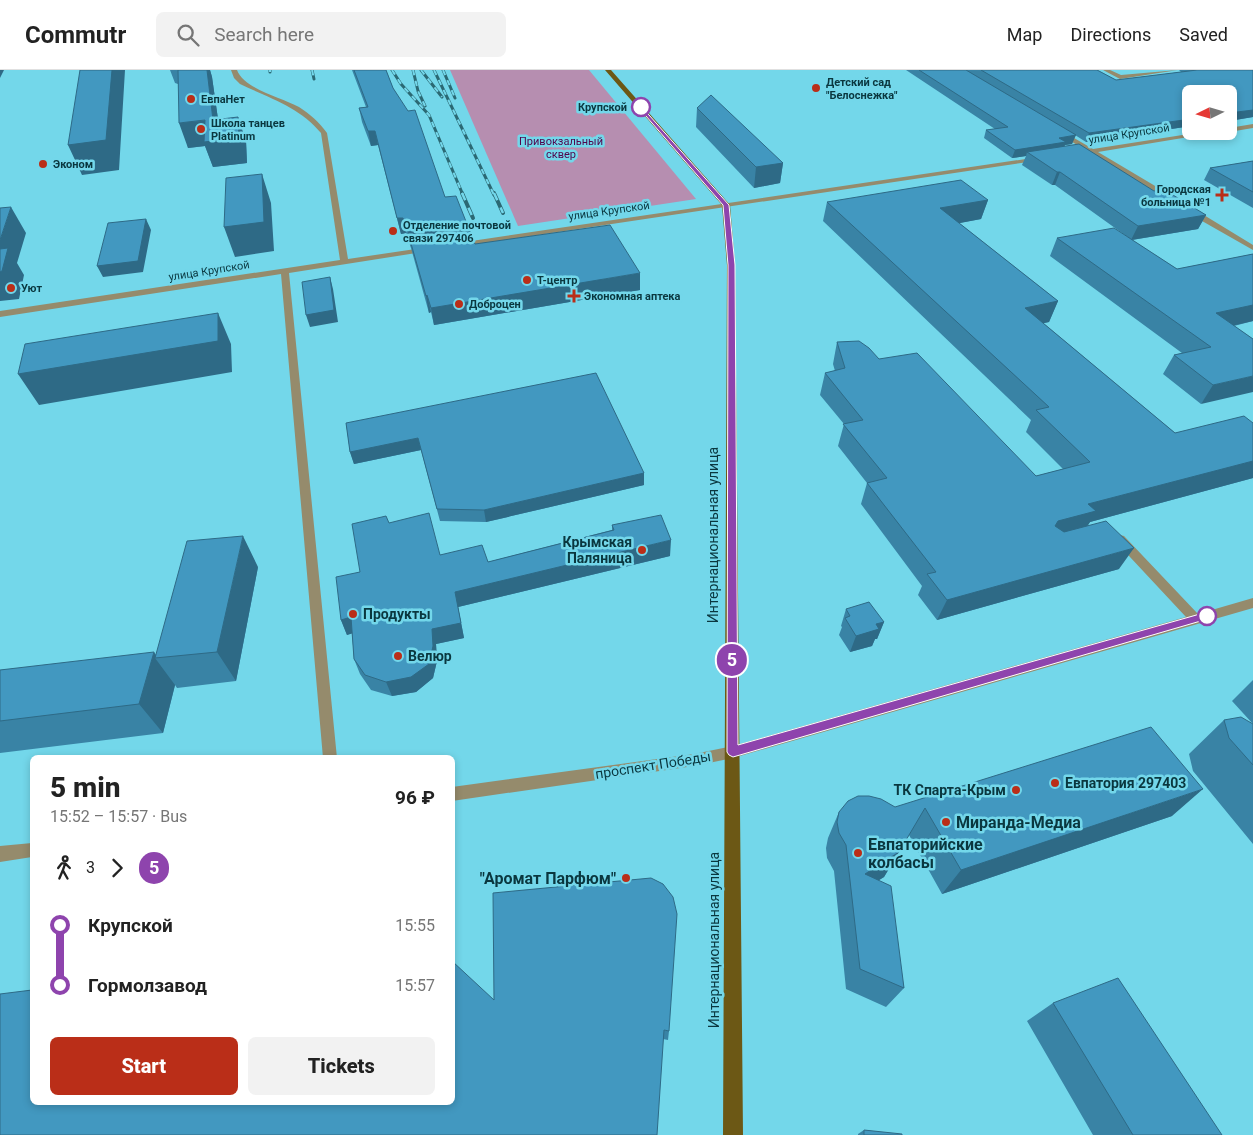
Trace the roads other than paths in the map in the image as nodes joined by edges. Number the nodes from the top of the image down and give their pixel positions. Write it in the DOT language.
graph roads {
  1 [pos="234,70"];
  2 [pos="608,70"];
  3 [pos="1106,70"];
  4 [pos="1175,70"];
  5 [pos="1253,126"];
  6 [pos="1053,128"];
  7 [pos="1238,128"];
  8 [pos="1182,137"];
  9 [pos="1091,152"];
  10 [pos="1063,156"];
  11 [pos="1044,159"];
  12 [pos="1178,204"];
  13 [pos="726,205"];
  14 [pos="1187,208"];
  15 [pos="447,247"];
  16 [pos="438,248"];
  17 [pos="1253,248"];
  18 [pos="344,262"];
  19 [pos="285,270"];
  20 [pos="0,314"];
  21 [pos="1112,531"];
  22 [pos="1253,603"];
  23 [pos="1195,619"];
  24 [pos="733,752"];
  25 [pos="330,755"];
  26 [pos="455,794"];
  27 [pos="30,850"];
  28 [pos="0,854"];
  29 [pos="733,1135"];
  1 -- 18 [label="street"];
  2 -- 13 [label="main road"];
  3 -- 4 [label="street"];
  5 -- 7 [label="street"];
  6 -- 9 [label="street"];
  8 -- 9 [label="street, улица Крупской"];
  9 -- 10 [label="street, улица Крупской"];
  9 -- 12 [label="street"];
  11 -- 13 [label="street, улица Крупской"];
  13 -- 15 [label="street, улица Крупской"];
  13 -- 24 [label="main road, Интернациональная улица"];
  14 -- 17 [label="street"];
  16 -- 18 [label="street, улица Крупской"];
  18 -- 19 [label="street, улица Крупской"];
  19 -- 20 [label="street, улица Крупской"];
  19 -- 25 [label="street"];
  21 -- 23 [label="street"];
  22 -- 23 [label="street, проспект Победы"];
  23 -- 24 [label="street, проспект Победы"];
  24 -- 26 [label="street, проспект Победы"];
  24 -- 29 [label="main road, Интернациональная улица"];
  27 -- 28 [label="street"];
}
